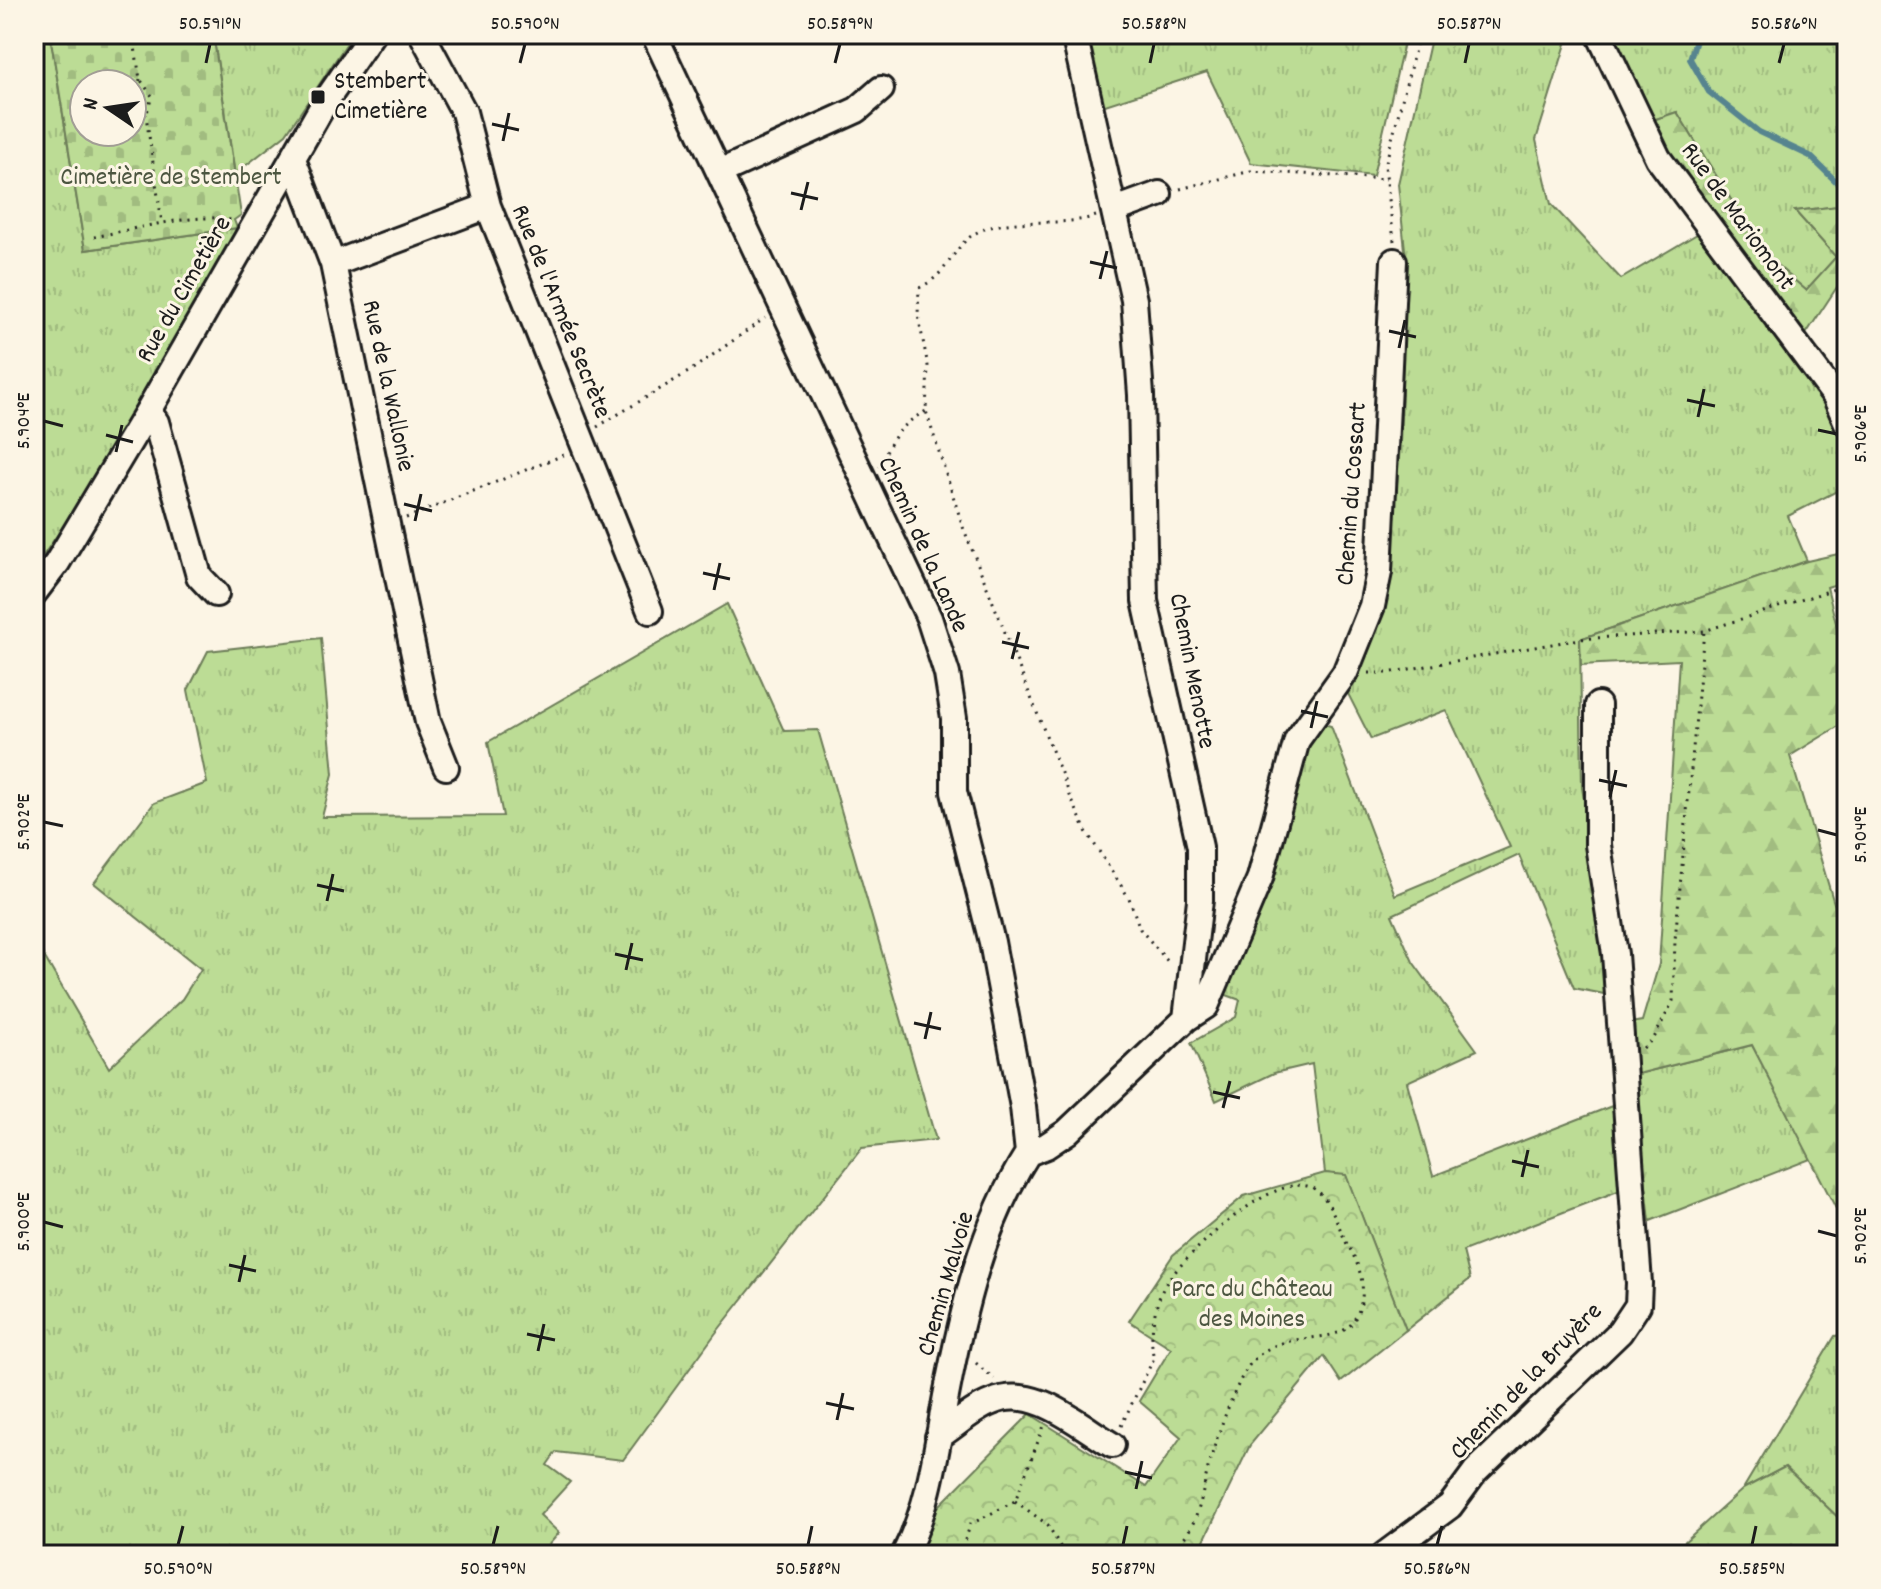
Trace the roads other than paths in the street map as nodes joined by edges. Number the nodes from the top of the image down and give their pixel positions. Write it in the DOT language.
graph roads {
  1 [pos="372,34"];
  2 [pos="422,34"];
  3 [pos="654,34"];
  4 [pos="1074,34"];
  5 [pos="1599,34"];
  6 [pos="881,89"];
  7 [pos="293,159"];
  8 [pos="720,172"];
  9 [pos="1159,194"];
  10 [pos="488,206"];
  11 [pos="1115,210"];
  12 [pos="1394,261"];
  13 [pos="333,264"];
  14 [pos="148,411"];
  15 [pos="1847,423"];
  16 [pos="34,593"];
  17 [pos="216,594"];
  18 [pos="650,611"];
  19 [pos="1598,705"];
  20 [pos="446,767"];
  21 [pos="1186,1019"];
  22 [pos="1028,1153"];
  23 [pos="938,1437"];
  24 [pos="1112,1445"];
  25 [pos="904,1555"];
  26 [pos="1384,1555"];
  1 -- 7 [label="street, Rue du Cimetière"];
  2 -- 10 [label="street, Rue de l'Armée Secrète"];
  3 -- 8 [label="street, Chemin de la Lande"];
  4 -- 11 [label="street, Chemin Menotte"];
  5 -- 15 [label="street, Rue de Mariomont"];
  6 -- 8 [label="street"];
  7 -- 13 [label="street, Rue de la Wallonie"];
  7 -- 14 [label="street, Rue du Cimetière"];
  8 -- 22 [label="street, Chemin de la Lande"];
  9 -- 11 [label="street"];
  10 -- 13 [label="street"];
  10 -- 18 [label="street, Rue de l'Armée Secrète"];
  11 -- 21 [label="street, Chemin Menotte"];
  12 -- 21 [label="street, Chemin du Cossart"];
  13 -- 20 [label="street, Rue de la Wallonie"];
  14 -- 16 [label="street, Rue du Cimetière"];
  14 -- 17 [label="street"];
  19 -- 26 [label="street, Chemin de la Bruyère"];
  21 -- 22 [label="street"];
  22 -- 23 [label="street, Chemin Malvoie"];
  23 -- 24 [label="street"];
  23 -- 25 [label="street, Chemin Malvoie"];
}
